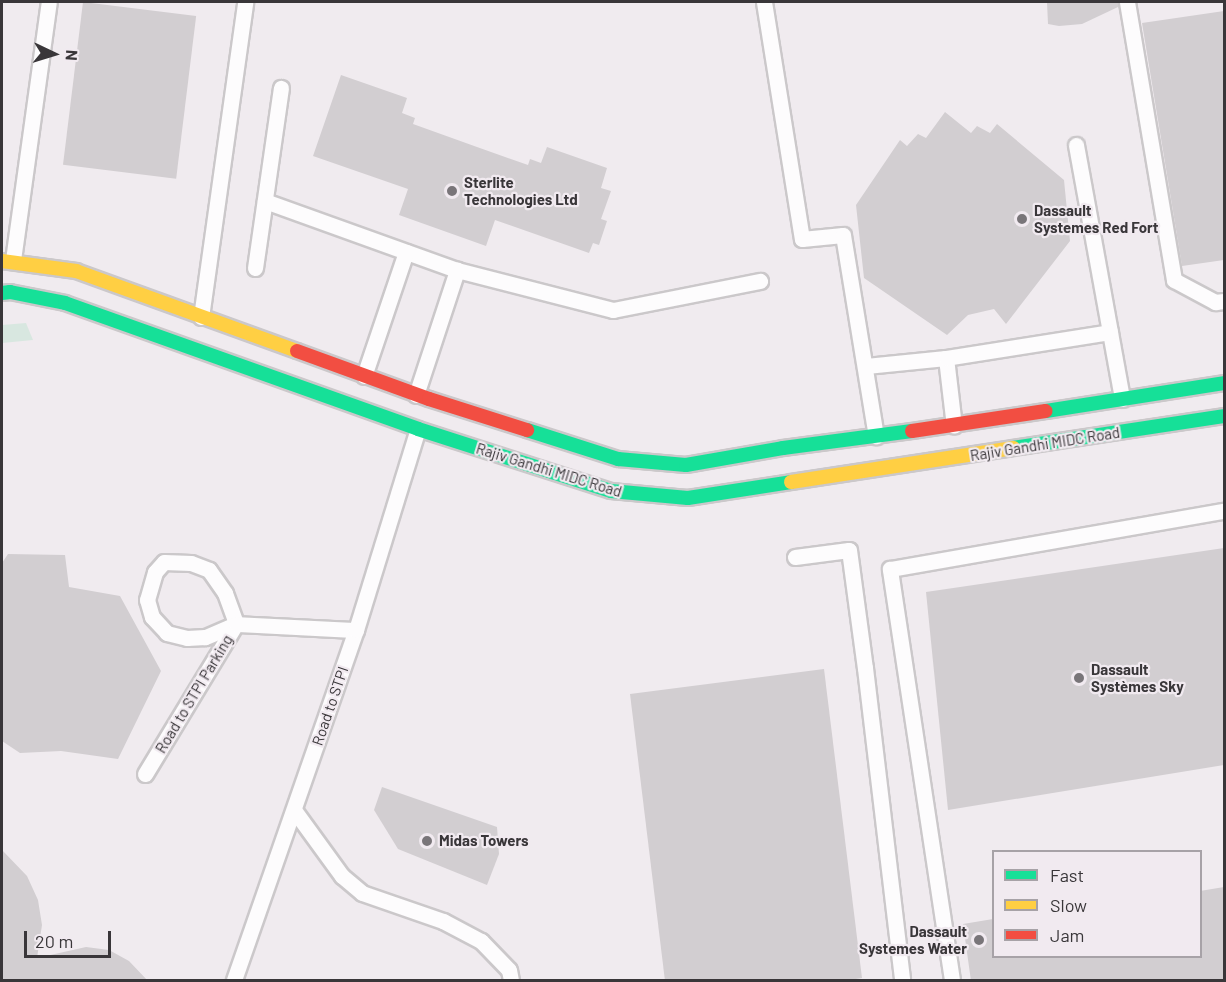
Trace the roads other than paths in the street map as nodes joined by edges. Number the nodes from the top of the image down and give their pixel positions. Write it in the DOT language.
graph roads {
  1 [pos="49,2"];
  2 [pos="245,2"];
  3 [pos="764,2"];
  4 [pos="1127,2"];
  5 [pos="281,88"];
  6 [pos="1076,145"];
  7 [pos="265,201"];
  8 [pos="406,252"];
  9 [pos="7,260"];
  10 [pos="255,268"];
  11 [pos="457,270"];
  12 [pos="760,281"];
  13 [pos="2,293"];
  14 [pos="1224,300"];
  15 [pos="201,317"];
  16 [pos="1110,332"];
  17 [pos="946,358"];
  18 [pos="866,366"];
  19 [pos="364,376"];
  20 [pos="1224,383"];
  21 [pos="1122,399"];
  22 [pos="422,410"];
  23 [pos="1224,416"];
  24 [pos="954,426"];
  25 [pos="876,436"];
  26 [pos="1224,511"];
  27 [pos="795,557"];
  28 [pos="236,624"];
  29 [pos="356,630"];
  30 [pos="145,774"];
  31 [pos="294,810"];
  32 [pos="234,981"];
  33 [pos="511,981"];
  34 [pos="902,981"];
  35 [pos="952,981"];
  1 -- 9 [label="lane"];
  2 -- 15 [label="lane"];
  3 -- 18 [label="lane"];
  4 -- 14 [label="lane"];
  5 -- 7 [label="lane"];
  6 -- 16 [label="lane"];
  7 -- 8 [label="lane"];
  7 -- 10 [label="lane"];
  8 -- 11 [label="lane"];
  8 -- 19 [label="lane"];
  9 -- 15 [label="main road, Rajiv Gandhi MIDC Road"];
  11 -- 12 [label="lane"];
  11 -- 22 [label="lane, Road to STPI"];
  13 -- 22 [label="main road, Rajiv Gandhi MIDC Road"];
  15 -- 19 [label="main road, Rajiv Gandhi MIDC Road"];
  16 -- 17 [label="lane"];
  16 -- 21 [label="lane"];
  17 -- 18 [label="lane"];
  17 -- 24 [label="lane"];
  18 -- 25 [label="lane"];
  19 -- 22 [label="main road, Rajiv Gandhi MIDC Road"];
  20 -- 21 [label="main road, Rajiv Gandhi MIDC Road"];
  21 -- 24 [label="main road, Rajiv Gandhi MIDC Road"];
  22 -- 23 [label="main road, Rajiv Gandhi MIDC Road"];
  22 -- 25 [label="main road, Rajiv Gandhi MIDC Road"];
  22 -- 29 [label="lane, Road to STPI"];
  24 -- 25 [label="main road, Rajiv Gandhi MIDC Road"];
  26 -- 35 [label="lane"];
  27 -- 34 [label="lane"];
  28 -- 28 [label="lane"];
  28 -- 29 [label="lane, Road to STPI Parking"];
  28 -- 30 [label="lane, Road to STPI Parking"];
  29 -- 31 [label="lane, Road to STPI"];
  31 -- 32 [label="lane, Road to STPI"];
  31 -- 33 [label="lane"];
}
